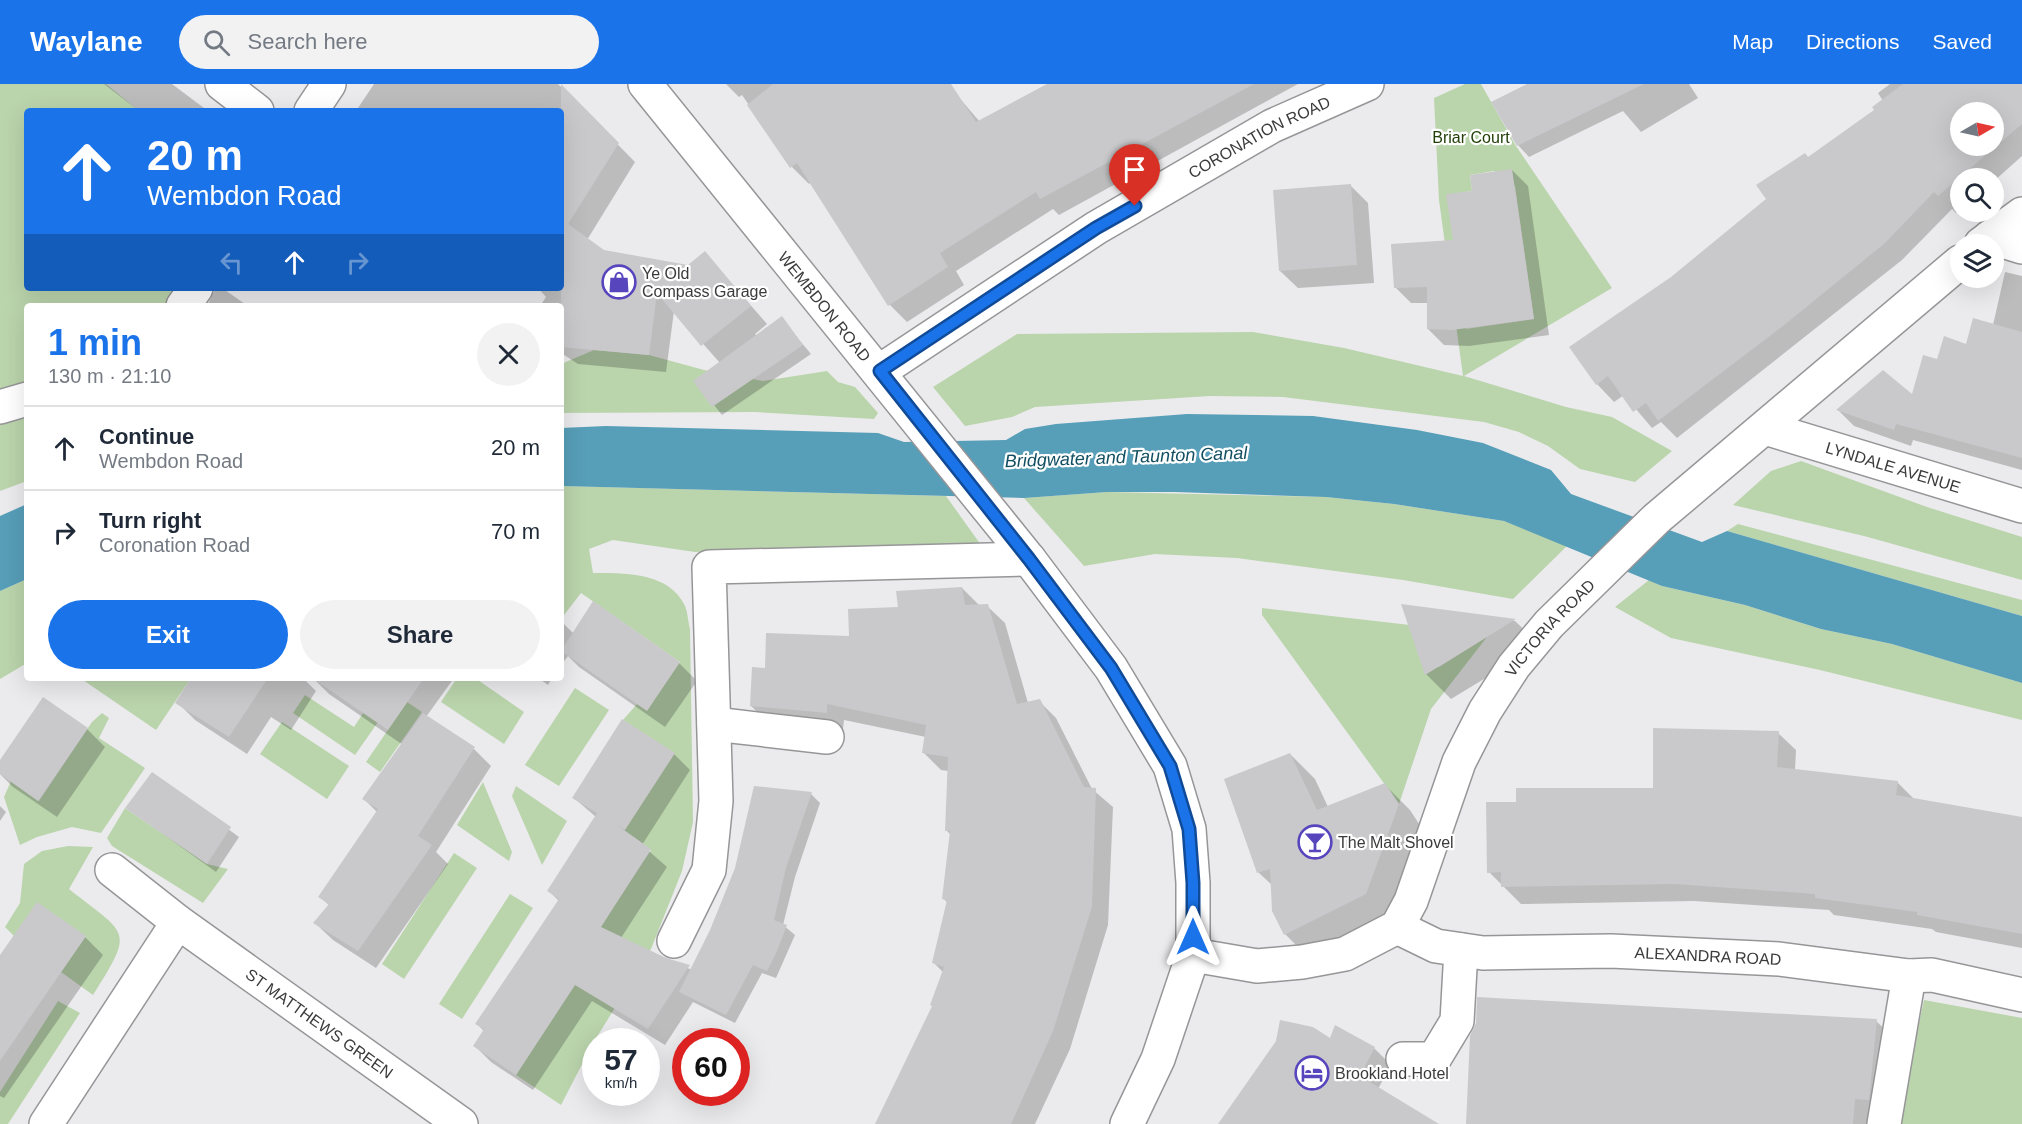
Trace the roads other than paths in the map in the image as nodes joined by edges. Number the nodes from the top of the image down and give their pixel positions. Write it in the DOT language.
graph roads {
  1 [pos="222,84"];
  2 [pos="329,84"];
  3 [pos="645,84"];
  4 [pos="1367,84"];
  5 [pos="253,108"];
  6 [pos="313,108"];
  7 [pos="2022,213"];
  8 [pos="1995,234"];
  9 [pos="2004,244"];
  10 [pos="2022,247"];
  11 [pos="1950,271"];
  12 [pos="880,371"];
  13 [pos="24,400"];
  14 [pos="0,407"];
  15 [pos="1765,428"];
  16 [pos="2022,506"];
  17 [pos="1029,559"];
  18 [pos="714,724"];
  19 [pos="827,736"];
  20 [pos="112,870"];
  21 [pos="178,922"];
  22 [pos="1397,927"];
  23 [pos="674,941"];
  24 [pos="1461,950"];
  25 [pos="1193,956"];
  26 [pos="1909,976"];
  27 [pos="2022,995"];
  28 [pos="1403,1059"];
  29 [pos="46,1124"];
  30 [pos="461,1124"];
  31 [pos="1127,1124"];
  32 [pos="1884,1124"];
  1 -- 5 [label="street"];
  2 -- 6 [label="street"];
  3 -- 12 [label="street, WEMBDON ROAD"];
  4 -- 12 [label="street, CORONATION ROAD"];
  7 -- 8 [label="street"];
  9 -- 10 [label="street"];
  11 -- 15 [label="street, VICTORIA ROAD"];
  12 -- 17 [label="street, WEMBDON ROAD"];
  13 -- 14 [label="street"];
  15 -- 16 [label="street, LYNDALE AVENUE"];
  15 -- 22 [label="street, VICTORIA ROAD"];
  17 -- 18 [label="street"];
  17 -- 25 [label="street, WEMBDON ROAD"];
  18 -- 19 [label="street"];
  18 -- 23 [label="street"];
  20 -- 21 [label="street, ST MATTHEWS GREEN"];
  21 -- 29 [label="street"];
  21 -- 30 [label="street, ST MATTHEWS GREEN"];
  22 -- 24 [label="street, ALEXANDRA ROAD"];
  22 -- 25 [label="street"];
  24 -- 26 [label="street, ALEXANDRA ROAD"];
  24 -- 28 [label="street"];
  25 -- 31 [label="street, WEMBDON ROAD"];
  26 -- 27 [label="street, ALEXANDRA ROAD"];
  26 -- 32 [label="street"];
}
